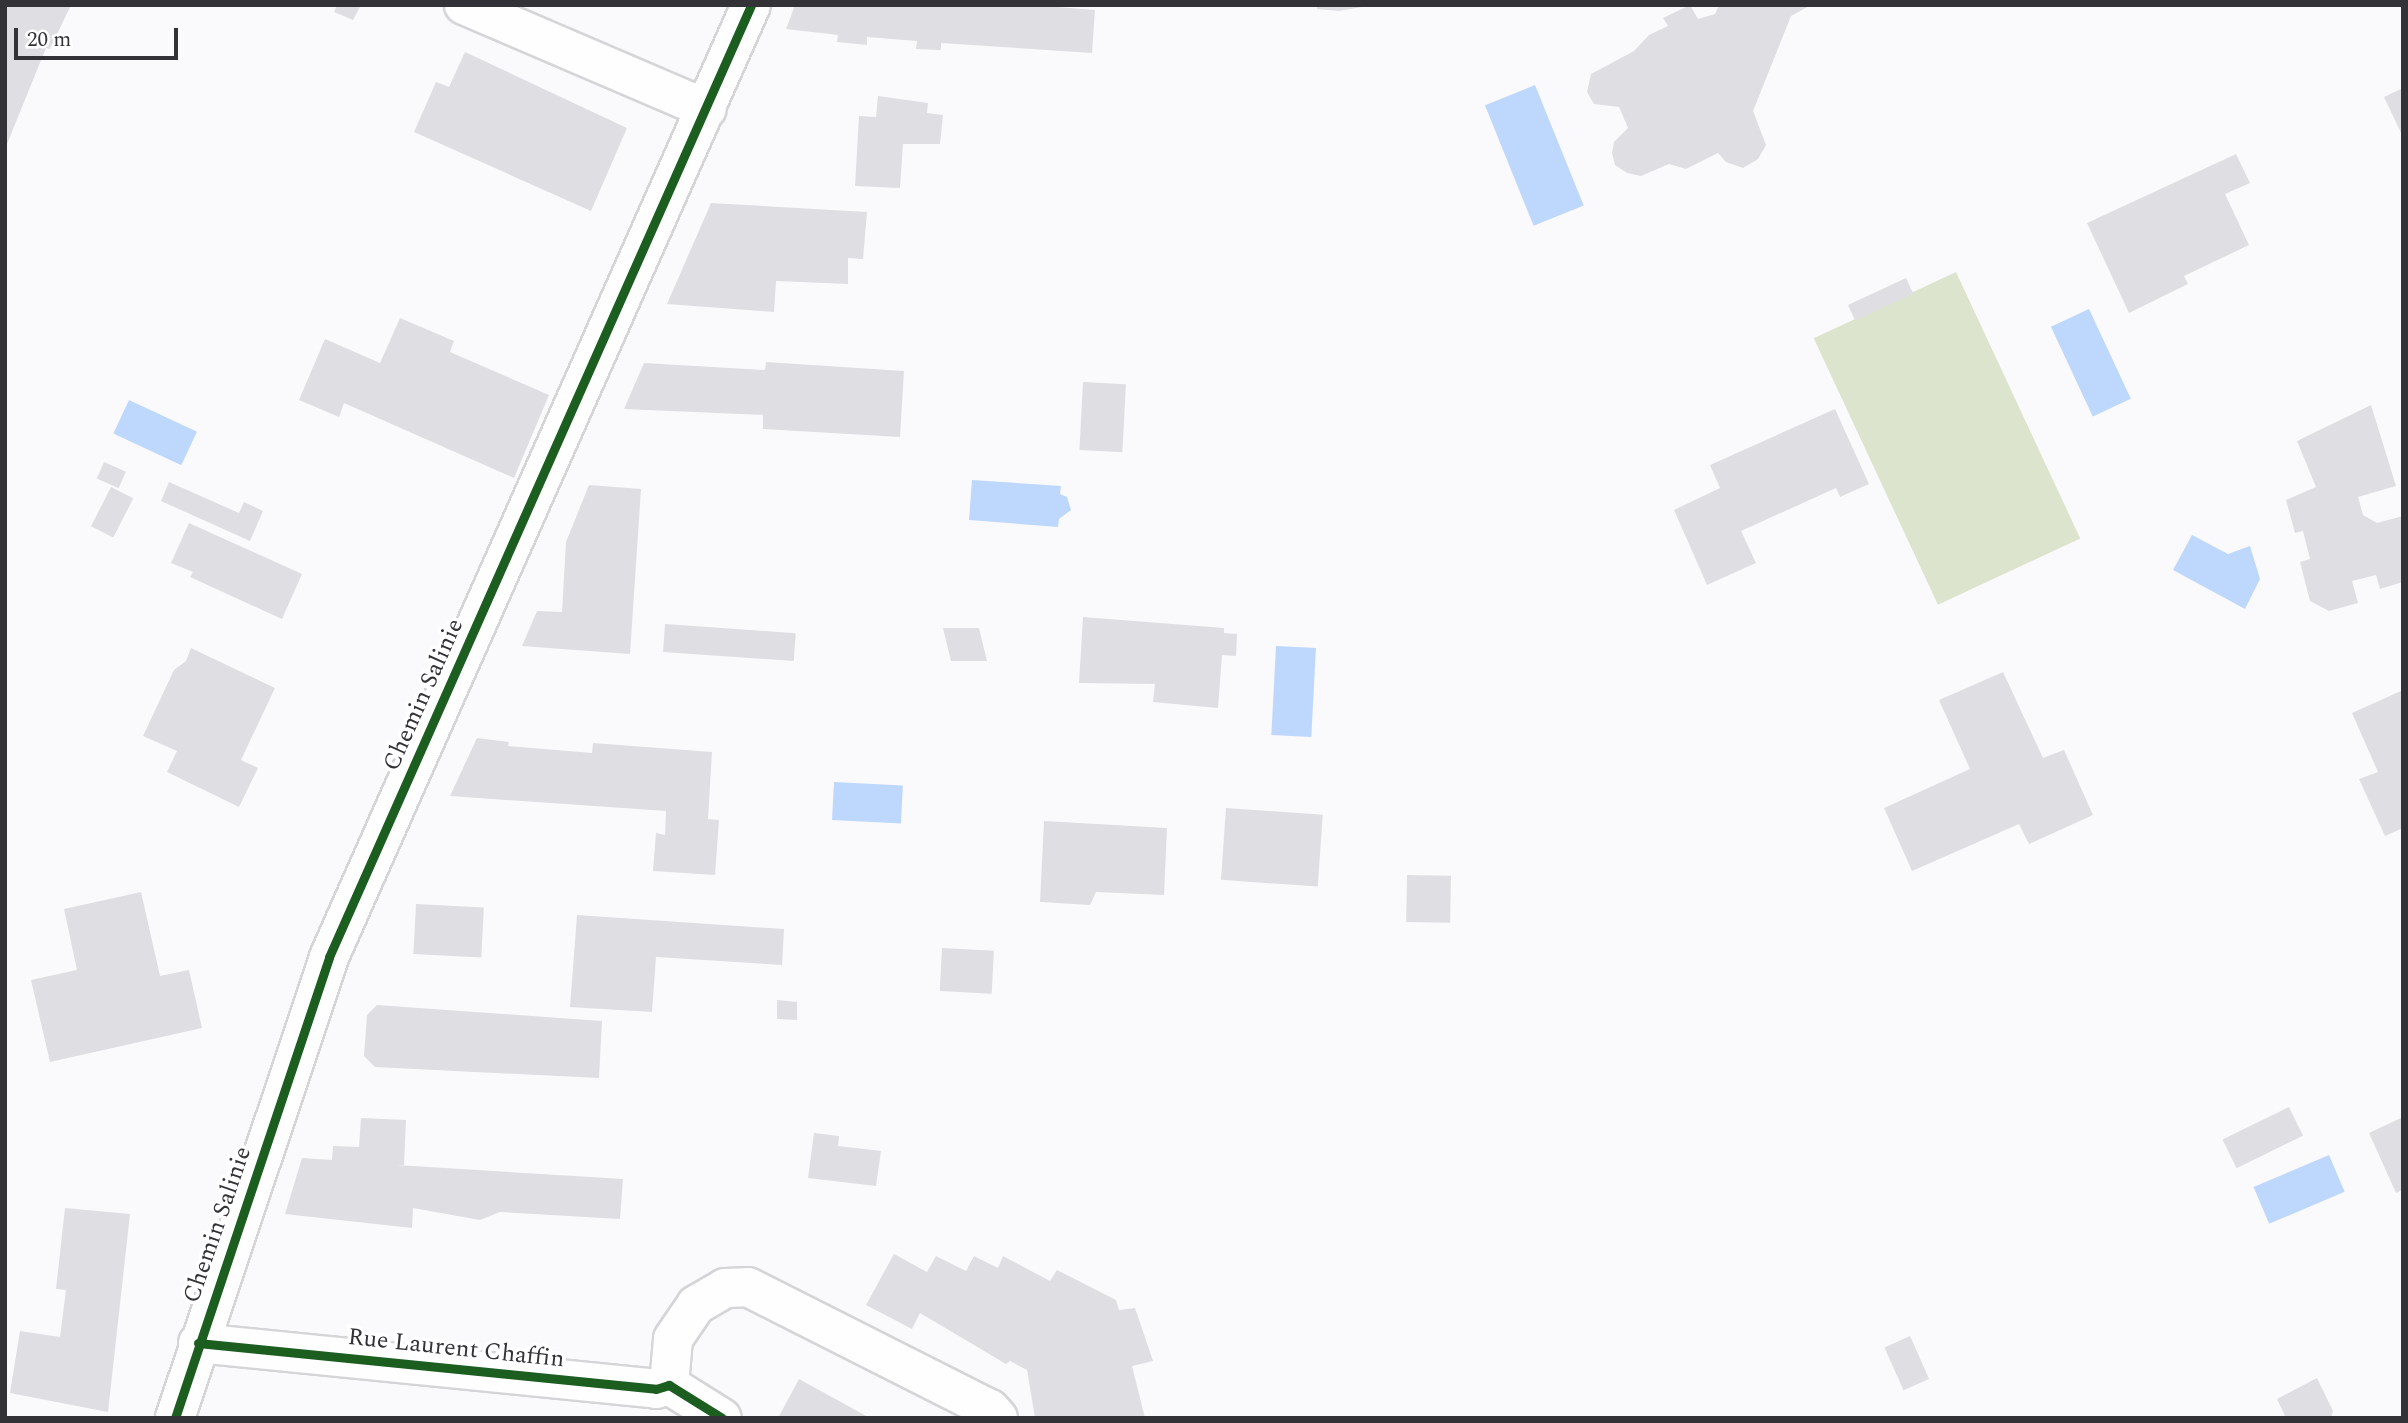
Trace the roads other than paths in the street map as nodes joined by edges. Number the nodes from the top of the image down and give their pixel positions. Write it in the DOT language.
graph roads {
  1 [pos="464,5"];
  2 [pos="751,5"];
  3 [pos="707,109"];
  4 [pos="198,1343"];
  5 [pos="669,1385"];
  6 [pos="710,1414"];
  7 [pos="175,1418"];
  8 [pos="998,1418"];
  1 -- 3 [label="street"];
  2 -- 3 [label="street, Chemin Salinie"];
  3 -- 4 [label="street, Chemin Salinie"];
  4 -- 5 [label="street, Rue Laurent Chaffin"];
  4 -- 7 [label="street, Chemin Salinie"];
  5 -- 6 [label="street"];
  5 -- 8 [label="street"];
}
